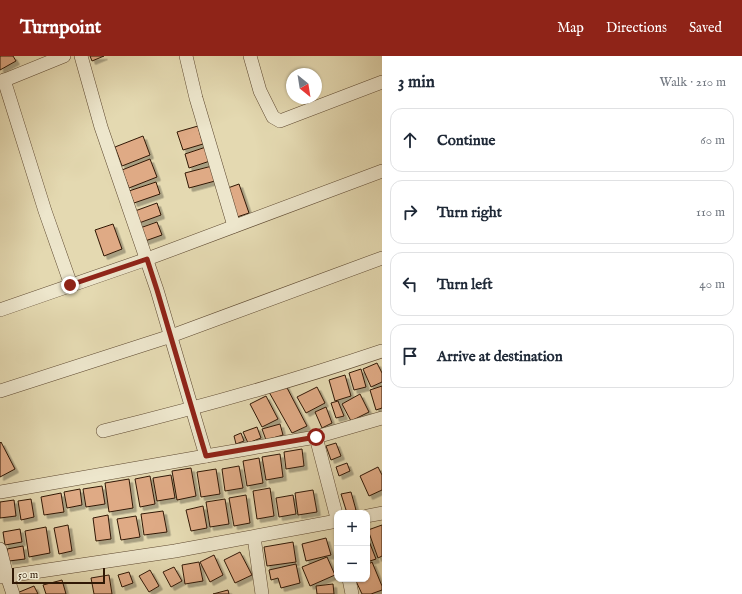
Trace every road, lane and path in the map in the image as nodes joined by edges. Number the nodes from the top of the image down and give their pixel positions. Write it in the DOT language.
graph roads {
  1 [pos="64,56"];
  2 [pos="81,56"];
  3 [pos="186,56"];
  4 [pos="250,56"];
  5 [pos="2,81"];
  6 [pos="382,82"];
  7 [pos="382,171"];
  8 [pos="234,226"];
  9 [pos="382,258"];
  10 [pos="147,259"];
  11 [pos="71,285"];
  12 [pos="0,310"];
  13 [pos="171,336"];
  14 [pos="382,351"];
  15 [pos="0,391"];
  16 [pos="193,409"];
  17 [pos="382,418"];
  18 [pos="102,431"];
  19 [pos="316,437"];
  20 [pos="206,456"];
  21 [pos="0,492"];
  22 [pos="335,510"];
  23 [pos="382,513"];
  24 [pos="370,515"];
  25 [pos="334,522"];
  26 [pos="254,537"];
  27 [pos="0,549"];
  28 [pos="4,577"];
  29 [pos="350,582"];
  30 [pos="13,594"];
  31 [pos="262,594"];
  32 [pos="352,594"];
  1 -- 5 [label="street"];
  2 -- 10 [label="street"];
  3 -- 8 [label="street"];
  4 -- 6 [label="street"];
  5 -- 11 [label="street"];
  7 -- 8 [label="street"];
  8 -- 10 [label="street"];
  9 -- 13 [label="street"];
  10 -- 11 [label="street"];
  10 -- 13 [label="street"];
  11 -- 12 [label="street"];
  13 -- 15 [label="street"];
  13 -- 16 [label="street"];
  14 -- 16 [label="street"];
  16 -- 18 [label="street"];
  16 -- 20 [label="street"];
  17 -- 19 [label="street"];
  19 -- 20 [label="street"];
  19 -- 22 [label="street"];
  20 -- 21 [label="street"];
  23 -- 24 [label="street"];
  25 -- 26 [label="street"];
  26 -- 28 [label="street"];
  26 -- 31 [label="street"];
  27 -- 28 [label="street"];
  28 -- 30 [label="street"];
  29 -- 32 [label="street"];
}
